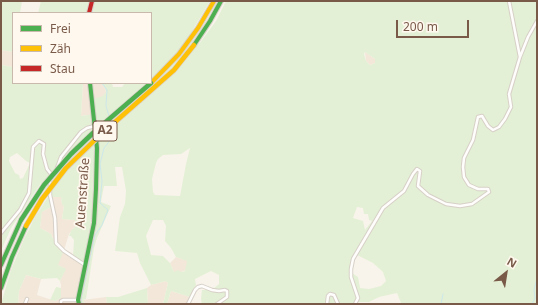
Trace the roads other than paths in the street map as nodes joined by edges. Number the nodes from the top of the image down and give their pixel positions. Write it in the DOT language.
graph roads {
  1 [pos="92,1"];
  2 [pos="214,1"];
  3 [pos="221,1"];
  4 [pos="509,1"];
  5 [pos="89,12"];
  6 [pos="537,21"];
  7 [pos="520,57"];
  8 [pos="152,82"];
  9 [pos="90,84"];
  10 [pos="150,84"];
  11 [pos="96,126"];
  12 [pos="51,174"];
  13 [pos="1,233"];
  14 [pos="1,265"];
  15 [pos="85,265"];
  16 [pos="1,288"];
  17 [pos="27,299"];
  18 [pos="79,302"];
  19 [pos="25,304"];
  20 [pos="61,304"];
  21 [pos="188,304"];
  22 [pos="217,304"];
  23 [pos="327,304"];
  24 [pos="338,304"];
  25 [pos="355,304"];
  1 -- 5 [label="main road"];
  2 -- 8 [label="main road, A2, bridge"];
  3 -- 16 [label="main road, A2, bridge"];
  4 -- 7 [label="street"];
  6 -- 7 [label="street"];
  7 -- 25 [label="street"];
  9 -- 11 [label="main road, Auenstraße"];
  10 -- 14 [label="main road, A2, bridge"];
  11 -- 12 [label="street"];
  11 -- 15 [label="main road, Auenstraße"];
  12 -- 13 [label="street"];
  12 -- 15 [label="street"];
  15 -- 18 [label="main road, Auenstraße"];
  17 -- 19 [label="street"];
  18 -- 20 [label="street"];
  21 -- 22 [label="street"];
  23 -- 24 [label="street"];
}
